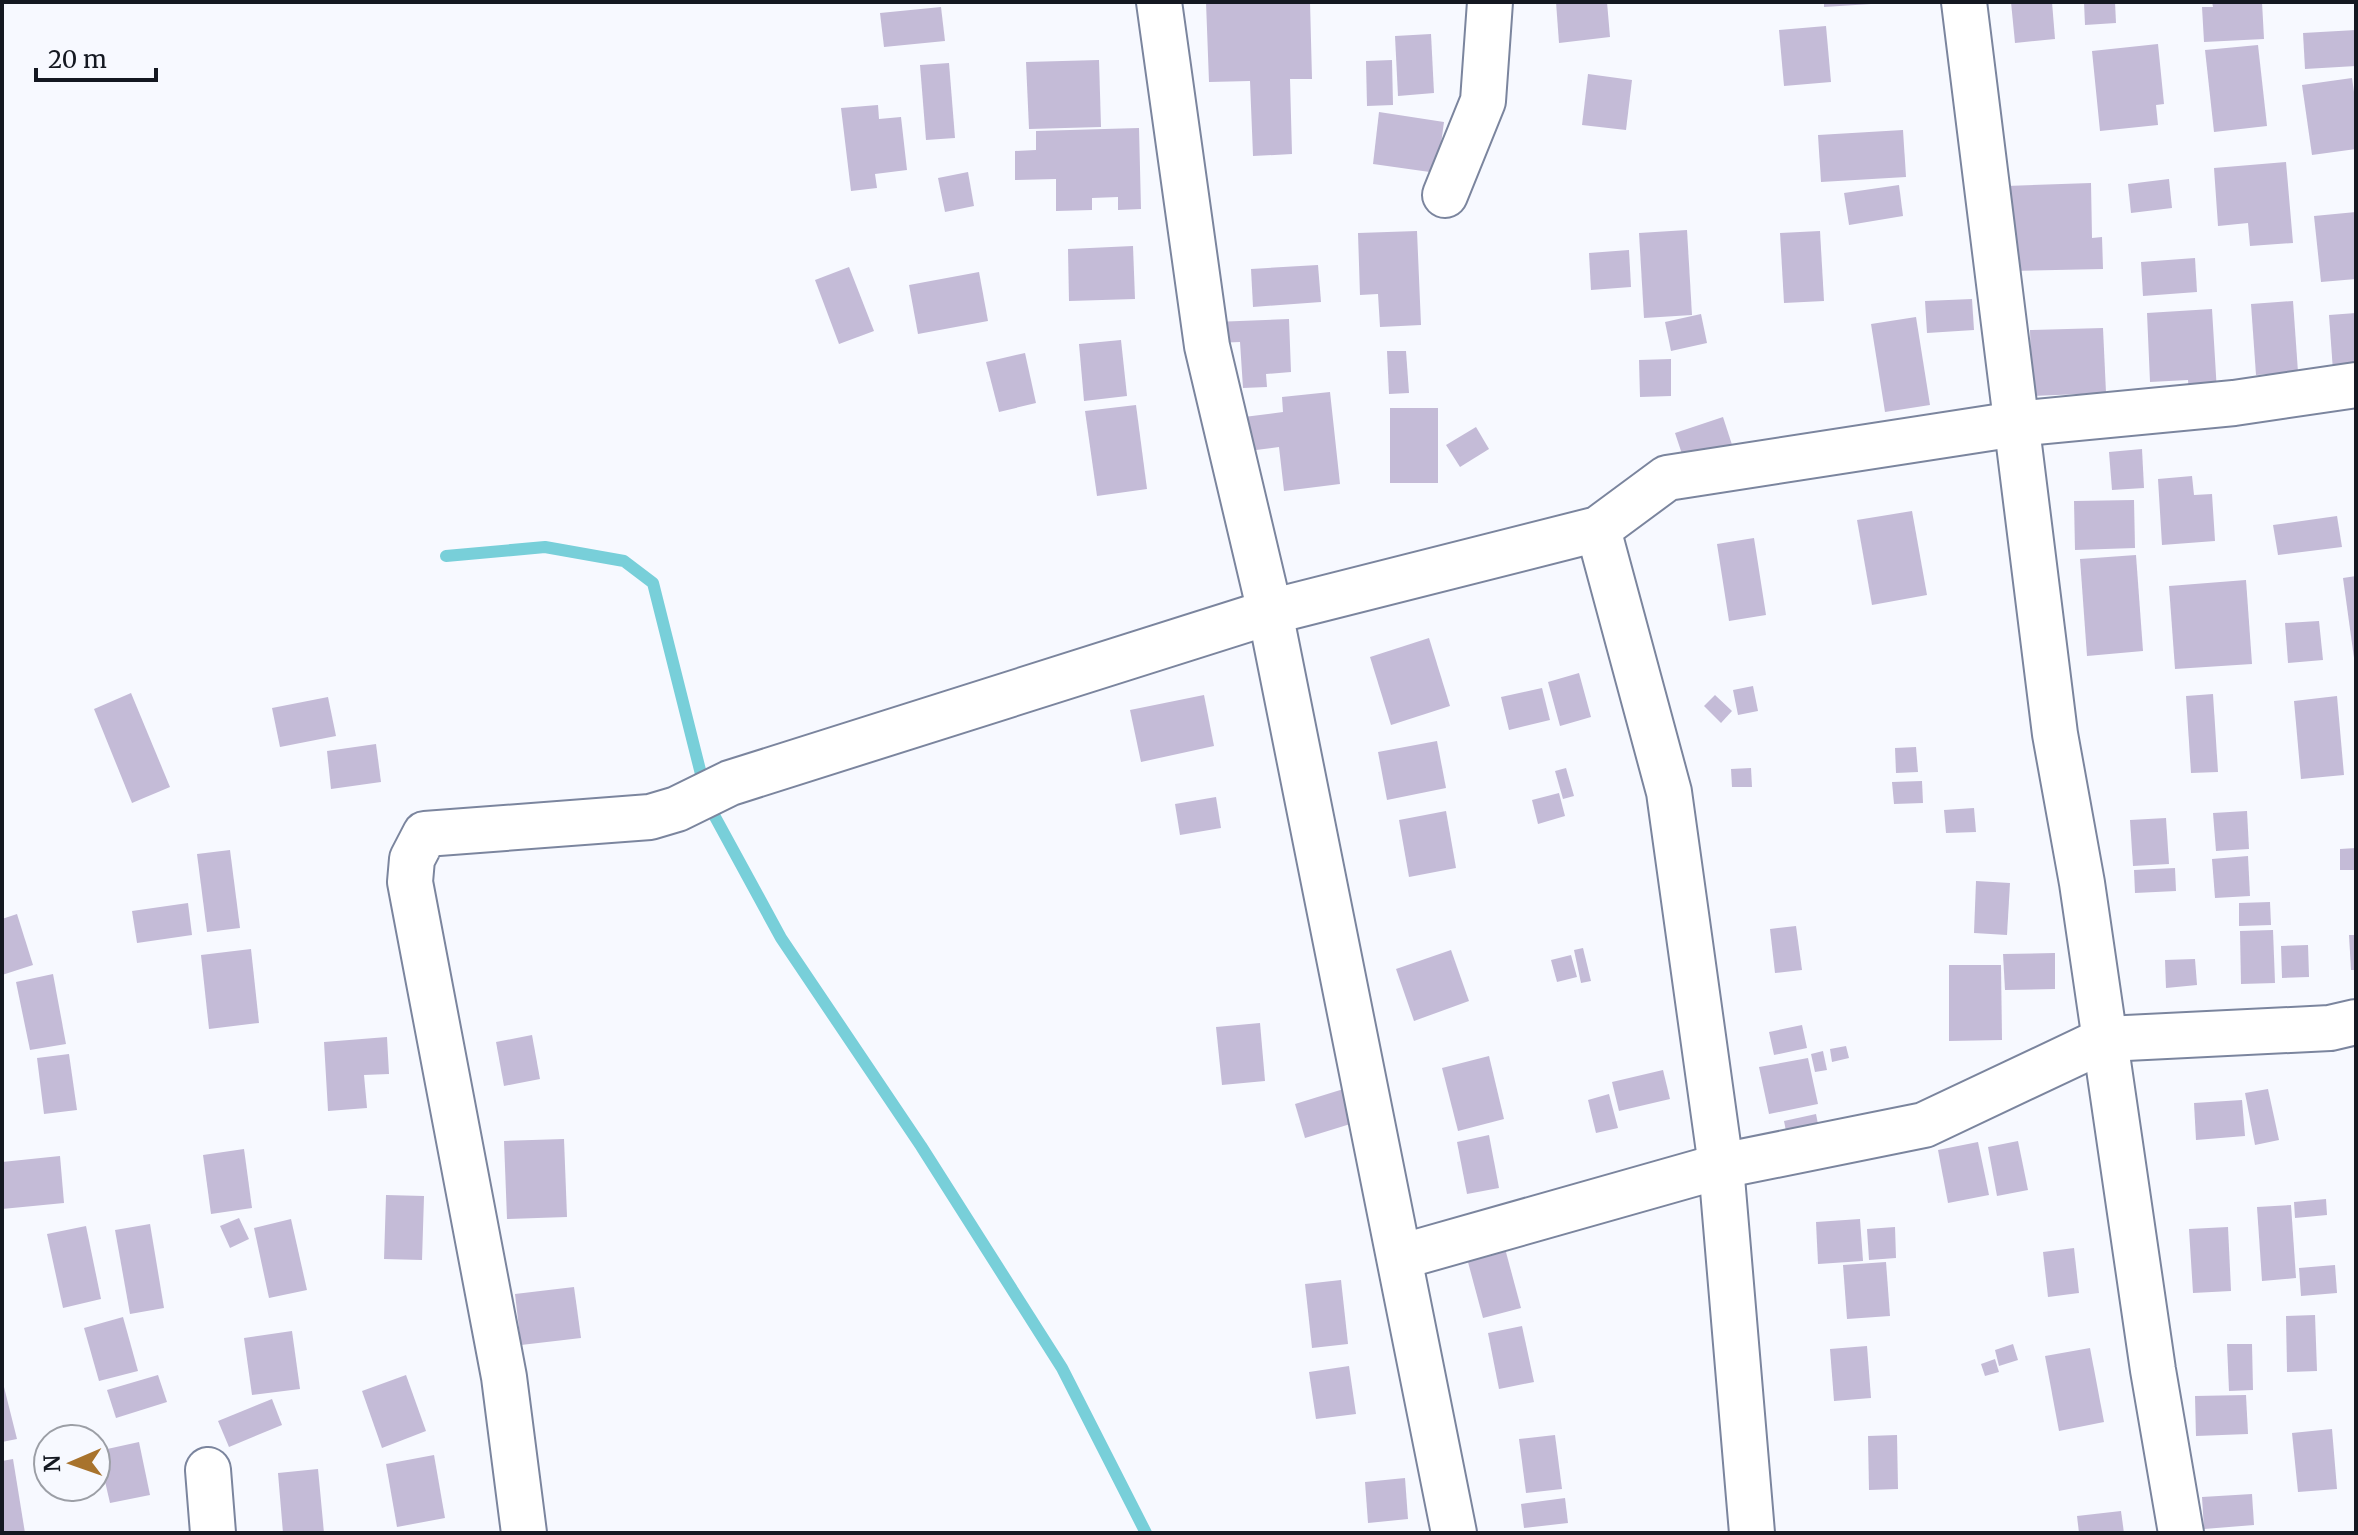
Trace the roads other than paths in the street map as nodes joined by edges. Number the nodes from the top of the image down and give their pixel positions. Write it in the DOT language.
graph roads {
  1 [pos="1159,2"];
  2 [pos="1490,2"];
  3 [pos="1964,2"];
  4 [pos="1445,195"];
  5 [pos="2356,385"];
  6 [pos="2016,424"];
  7 [pos="1598,529"];
  8 [pos="1270,612"];
  9 [pos="2356,1022"];
  10 [pos="2106,1039"];
  11 [pos="1721,1166"];
  12 [pos="1400,1257"];
  13 [pos="208,1470"];
  14 [pos="213,1533"];
  15 [pos="524,1533"];
  16 [pos="1454,1533"];
  17 [pos="1752,1533"];
  18 [pos="2181,1533"];
  1 -- 8 [label="street"];
  2 -- 4 [label="street"];
  3 -- 6 [label="street"];
  5 -- 6 [label="street"];
  6 -- 7 [label="street"];
  6 -- 10 [label="street"];
  7 -- 8 [label="street"];
  7 -- 11 [label="street"];
  8 -- 12 [label="street"];
  8 -- 15 [label="street"];
  9 -- 10 [label="street"];
  10 -- 11 [label="street"];
  10 -- 18 [label="street"];
  11 -- 12 [label="street"];
  11 -- 17 [label="street"];
  12 -- 16 [label="street"];
  13 -- 14 [label="street"];
}
